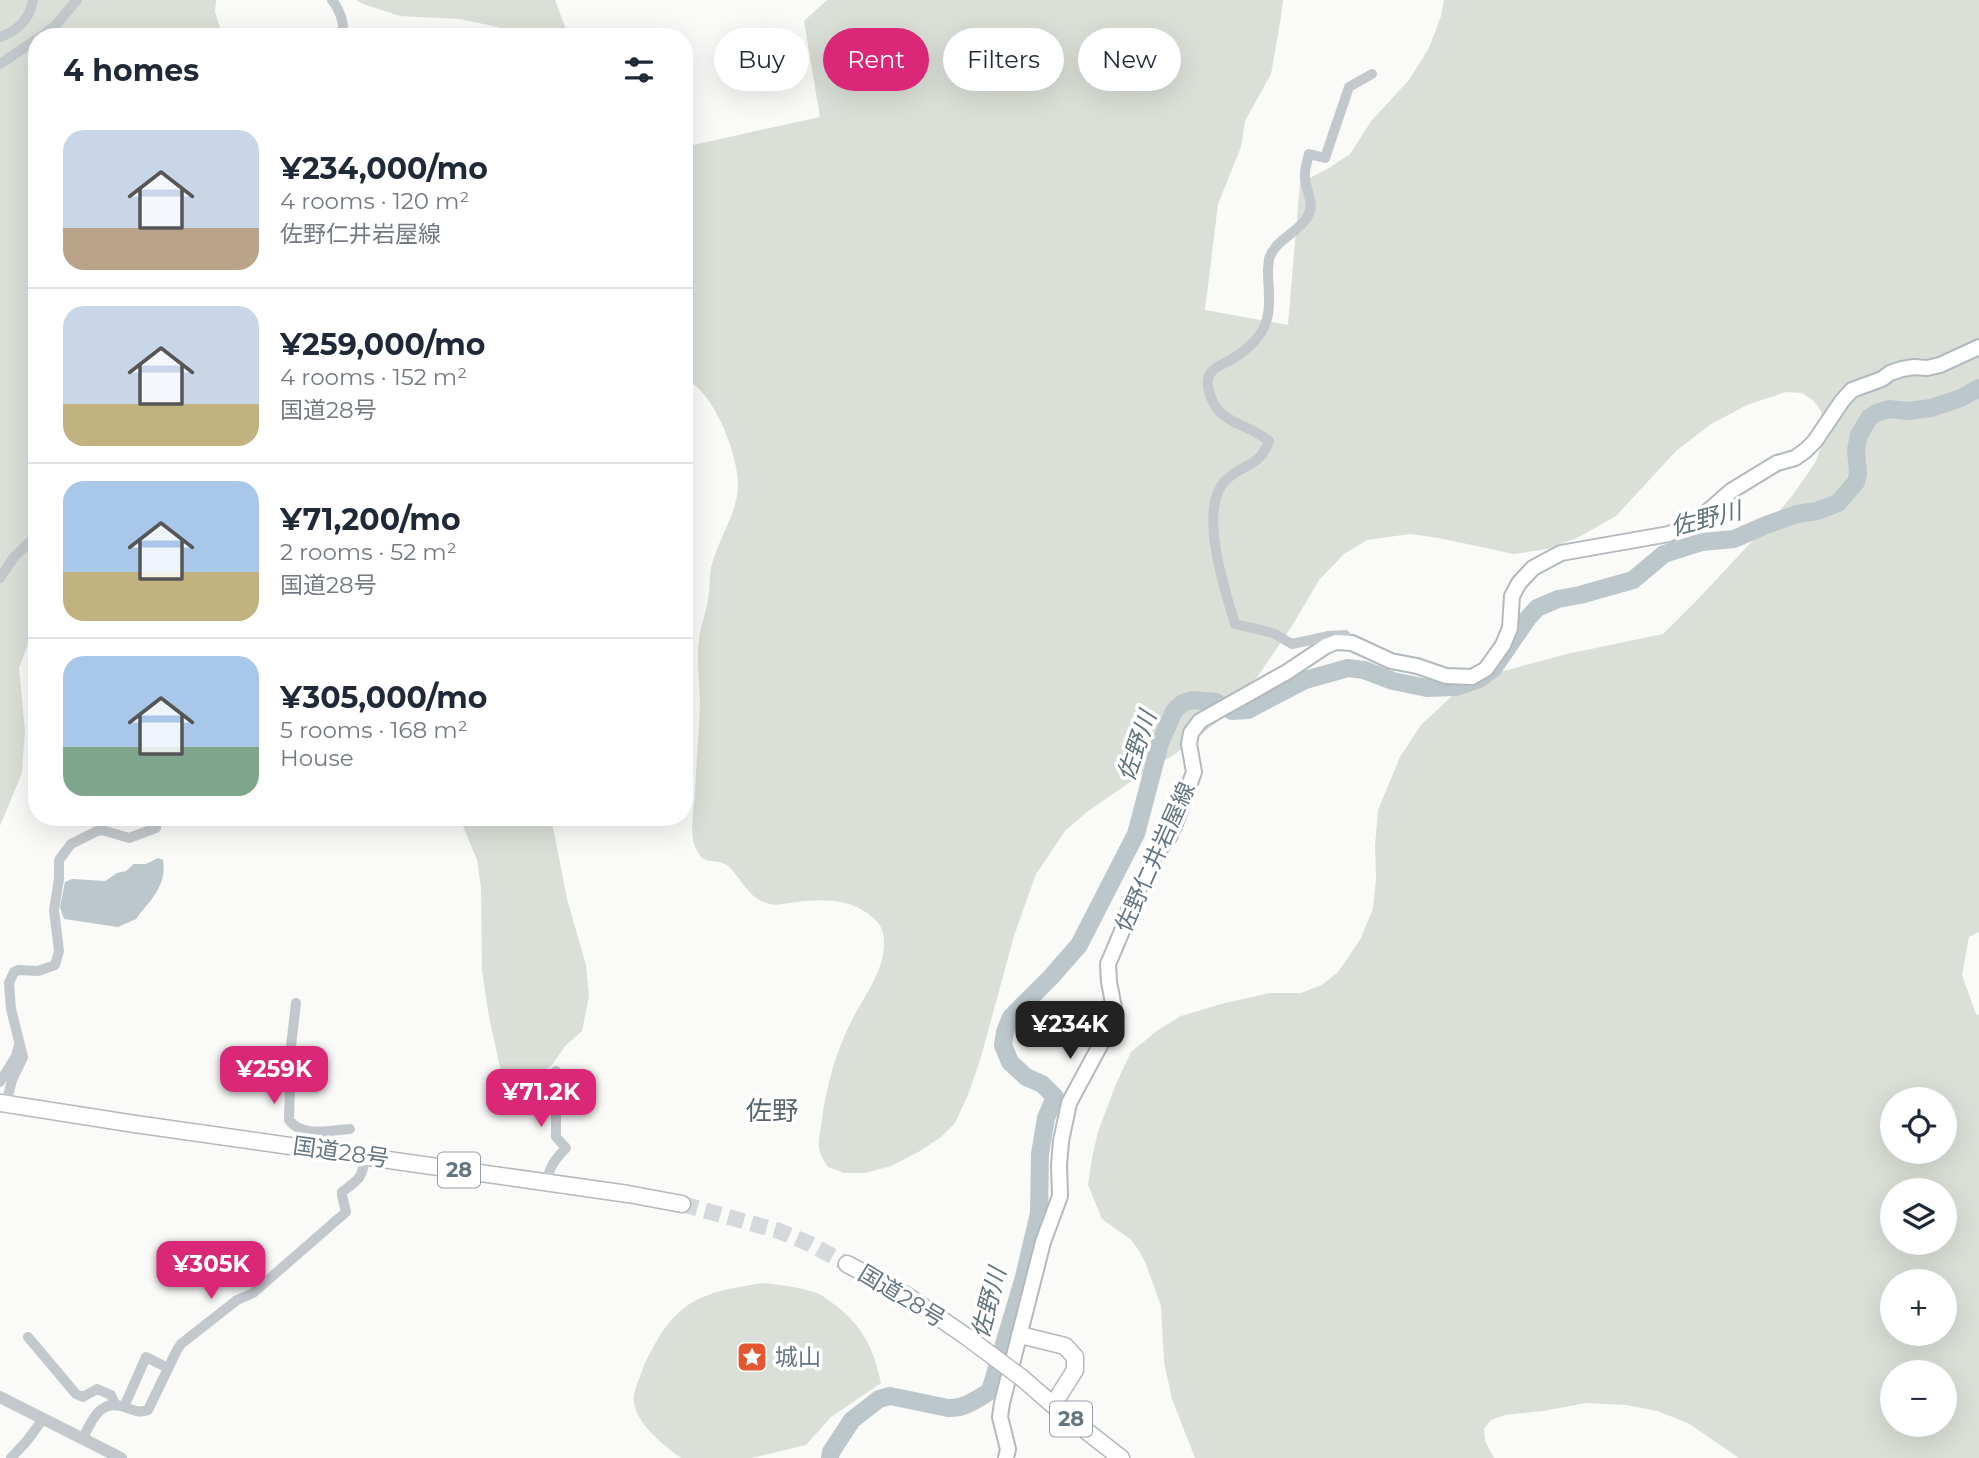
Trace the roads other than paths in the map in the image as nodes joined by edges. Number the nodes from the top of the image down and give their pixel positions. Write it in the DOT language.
graph roads {
  1 [pos="33,0"];
  2 [pos="77,0"];
  3 [pos="332,0"];
  4 [pos="52,28"];
  5 [pos="343,28"];
  6 [pos="0,37"];
  7 [pos="28,45"];
  8 [pos="0,64"];
  9 [pos="1371,74"];
  10 [pos="1979,347"];
  11 [pos="28,544"];
  12 [pos="0,578"];
  13 [pos="1346,642"];
  14 [pos="156,828"];
  15 [pos="4,984"];
  16 [pos="296,1003"];
  17 [pos="20,1045"];
  18 [pos="556,1071"];
  19 [pos="0,1082"];
  20 [pos="3,1103"];
  21 [pos="350,1129"];
  22 [pos="365,1156"];
  23 [pos="547,1182"];
  24 [pos="682,1204"];
  25 [pos="847,1264"];
  26 [pos="1020,1335"];
  27 [pos="28,1337"];
  28 [pos="168,1368"];
  29 [pos="0,1396"];
  30 [pos="119,1405"];
  31 [pos="1053,1405"];
  32 [pos="43,1419"];
  33 [pos="82,1438"];
  34 [pos="11,1458"];
  35 [pos="121,1458"];
  36 [pos="1006,1458"];
  37 [pos="1121,1458"];
  1 -- 6 [label="street"];
  2 -- 4 [label="street"];
  3 -- 5 [label="street"];
  7 -- 8 [label="street"];
  9 -- 13 [label="street"];
  10 -- 13 [label="main road"];
  11 -- 12 [label="street"];
  13 -- 26 [label="main road, 佐野仁井岩屋線"];
  14 -- 15 [label="street"];
  15 -- 17 [label="street"];
  16 -- 21 [label="street"];
  17 -- 19 [label="street"];
  17 -- 20 [label="street"];
  18 -- 23 [label="street"];
  20 -- 22 [label="highway, 国道28号 / 28"];
  22 -- 23 [label="highway, 国道28号 / 28"];
  22 -- 28 [label="street"];
  23 -- 24 [label="highway, 国道28号 / 28"];
  25 -- 31 [label="highway, 国道28号 / 28, bridge"];
  26 -- 31 [label="highway"];
  26 -- 36 [label="main road, 佐野仁井岩屋線"];
  27 -- 30 [label="street"];
  28 -- 30 [label="street"];
  28 -- 30 [label="street"];
  29 -- 32 [label="street"];
  30 -- 33 [label="street"];
  31 -- 37 [label="highway, 国道28号 / 28"];
  32 -- 33 [label="street"];
  32 -- 34 [label="street"];
  33 -- 35 [label="street"];
}
